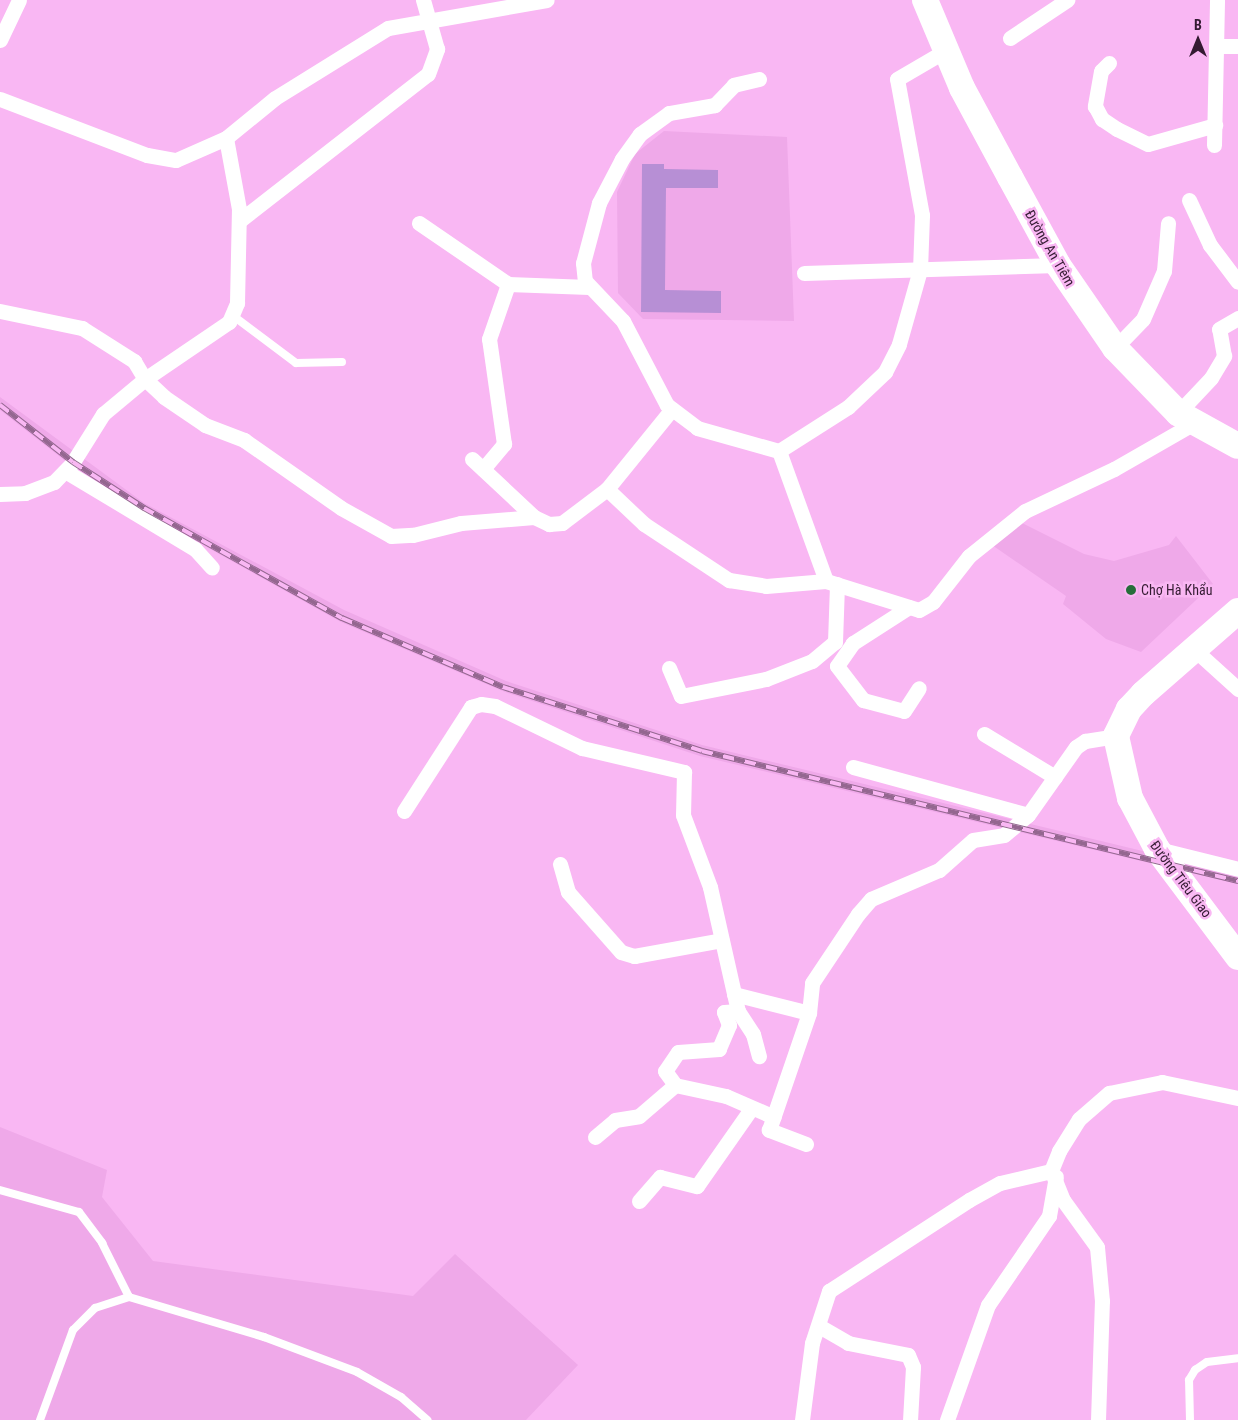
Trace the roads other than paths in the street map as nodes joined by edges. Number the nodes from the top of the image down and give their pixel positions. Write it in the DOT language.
graph roads {
  1 [pos="19,0"];
  2 [pos="423,0"];
  3 [pos="547,0"];
  4 [pos="925,0"];
  5 [pos="1067,0"];
  6 [pos="1217,0"];
  7 [pos="427,19"];
  8 [pos="1010,38"];
  9 [pos="0,40"];
  10 [pos="1216,46"];
  11 [pos="1238,46"];
  12 [pos="945,51"];
  13 [pos="1109,63"];
  14 [pos="759,79"];
  15 [pos="0,100"];
  16 [pos="1214,125"];
  17 [pos="226,138"];
  18 [pos="1214,144"];
  19 [pos="1189,200"];
  20 [pos="239,221"];
  21 [pos="419,223"];
  22 [pos="1168,223"];
  23 [pos="1058,266"];
  24 [pos="920,270"];
  25 [pos="804,273"];
  26 [pos="1238,282"];
  27 [pos="508,284"];
  28 [pos="589,287"];
  29 [pos="0,311"];
  30 [pos="232,315"];
  31 [pos="1238,318"];
  32 [pos="1115,348"];
  33 [pos="342,362"];
  34 [pos="145,379"];
  35 [pos="672,409"];
  36 [pos="1186,418"];
  37 [pos="1238,446"];
  38 [pos="779,451"];
  39 [pos="472,459"];
  40 [pos="483,469"];
  41 [pos="65,471"];
  42 [pos="607,489"];
  43 [pos="0,494"];
  44 [pos="534,517"];
  45 [pos="212,568"];
  46 [pos="832,583"];
  47 [pos="909,607"];
  48 [pos="1238,611"];
  49 [pos="836,635"];
  50 [pos="853,643"];
  51 [pos="1196,651"];
  52 [pos="668,668"];
  53 [pos="920,688"];
  54 [pos="1238,688"];
  55 [pos="984,734"];
  56 [pos="1116,736"];
  57 [pos="853,767"];
  58 [pos="1055,777"];
  59 [pos="404,811"];
  60 [pos="1028,815"];
  61 [pos="1157,849"];
  62 [pos="560,864"];
  63 [pos="1238,869"];
  64 [pos="722,940"];
  65 [pos="1238,957"];
  66 [pos="734,994"];
  67 [pos="738,1011"];
  68 [pos="810,1013"];
  69 [pos="759,1056"];
  70 [pos="675,1085"];
  71 [pos="1238,1098"];
  72 [pos="751,1108"];
  73 [pos="774,1117"];
  74 [pos="595,1136"];
  75 [pos="806,1144"];
  76 [pos="1053,1174"];
  77 [pos="0,1190"];
  78 [pos="639,1201"];
  79 [pos="129,1298"];
  80 [pos="819,1326"];
  81 [pos="1238,1358"];
  82 [pos="40,1420"];
  83 [pos="426,1420"];
  84 [pos="802,1420"];
  85 [pos="910,1420"];
  86 [pos="947,1420"];
  87 [pos="1098,1420"];
  88 [pos="1190,1420"];
  1 -- 9 [label="street"];
  2 -- 7 [label="street"];
  3 -- 7 [label="street"];
  4 -- 12 [label="highway, Đường An Tiêm"];
  5 -- 8 [label="street"];
  6 -- 10 [label="street"];
  7 -- 17 [label="street"];
  7 -- 20 [label="street"];
  10 -- 11 [label="street"];
  10 -- 16 [label="street"];
  12 -- 23 [label="highway, Đường An Tiêm"];
  12 -- 24 [label="street"];
  13 -- 16 [label="street"];
  14 -- 28 [label="street"];
  15 -- 17 [label="street"];
  16 -- 18 [label="street"];
  17 -- 20 [label="street"];
  19 -- 26 [label="street"];
  20 -- 30 [label="street"];
  21 -- 27 [label="street"];
  22 -- 32 [label="street"];
  23 -- 24 [label="street"];
  23 -- 32 [label="highway, Đường An Tiêm"];
  24 -- 25 [label="street"];
  24 -- 38 [label="street"];
  27 -- 28 [label="street"];
  27 -- 40 [label="street"];
  28 -- 35 [label="street"];
  29 -- 34 [label="street"];
  30 -- 33 [label="lane"];
  30 -- 34 [label="street"];
  31 -- 36 [label="street"];
  32 -- 36 [label="highway, Đường An Tiêm"];
  34 -- 41 [label="street"];
  34 -- 44 [label="street"];
  35 -- 38 [label="street"];
  35 -- 42 [label="street"];
  36 -- 37 [label="highway, Đường An Tiêm"];
  36 -- 47 [label="street"];
  38 -- 46 [label="street"];
  39 -- 40 [label="street"];
  40 -- 44 [label="street"];
  41 -- 43 [label="street"];
  41 -- 45 [label="street"];
  42 -- 44 [label="street"];
  42 -- 46 [label="street"];
  46 -- 47 [label="street"];
  46 -- 49 [label="street"];
  47 -- 50 [label="street"];
  48 -- 51 [label="highway"];
  49 -- 50 [label="street"];
  49 -- 52 [label="street"];
  50 -- 53 [label="street"];
  51 -- 54 [label="street"];
  51 -- 56 [label="highway"];
  55 -- 58 [label="street"];
  56 -- 58 [label="street"];
  56 -- 61 [label="highway, Đường Tiêu Giao"];
  57 -- 60 [label="street"];
  58 -- 60 [label="street"];
  59 -- 64 [label="street"];
  60 -- 68 [label="street"];
  61 -- 63 [label="street"];
  61 -- 65 [label="highway, Đường Tiêu Giao"];
  62 -- 64 [label="street"];
  64 -- 66 [label="street"];
  66 -- 67 [label="street"];
  66 -- 68 [label="street"];
  67 -- 69 [label="street"];
  67 -- 70 [label="street"];
  68 -- 73 [label="street"];
  70 -- 72 [label="street"];
  70 -- 74 [label="street"];
  71 -- 76 [label="street"];
  72 -- 73 [label="street"];
  72 -- 78 [label="street"];
  73 -- 75 [label="street"];
  76 -- 80 [label="street"];
  76 -- 86 [label="street"];
  76 -- 87 [label="street"];
  77 -- 79 [label="lane"];
  79 -- 82 [label="lane"];
  79 -- 83 [label="lane"];
  80 -- 84 [label="street"];
  80 -- 85 [label="street"];
  81 -- 88 [label="lane"];
}
